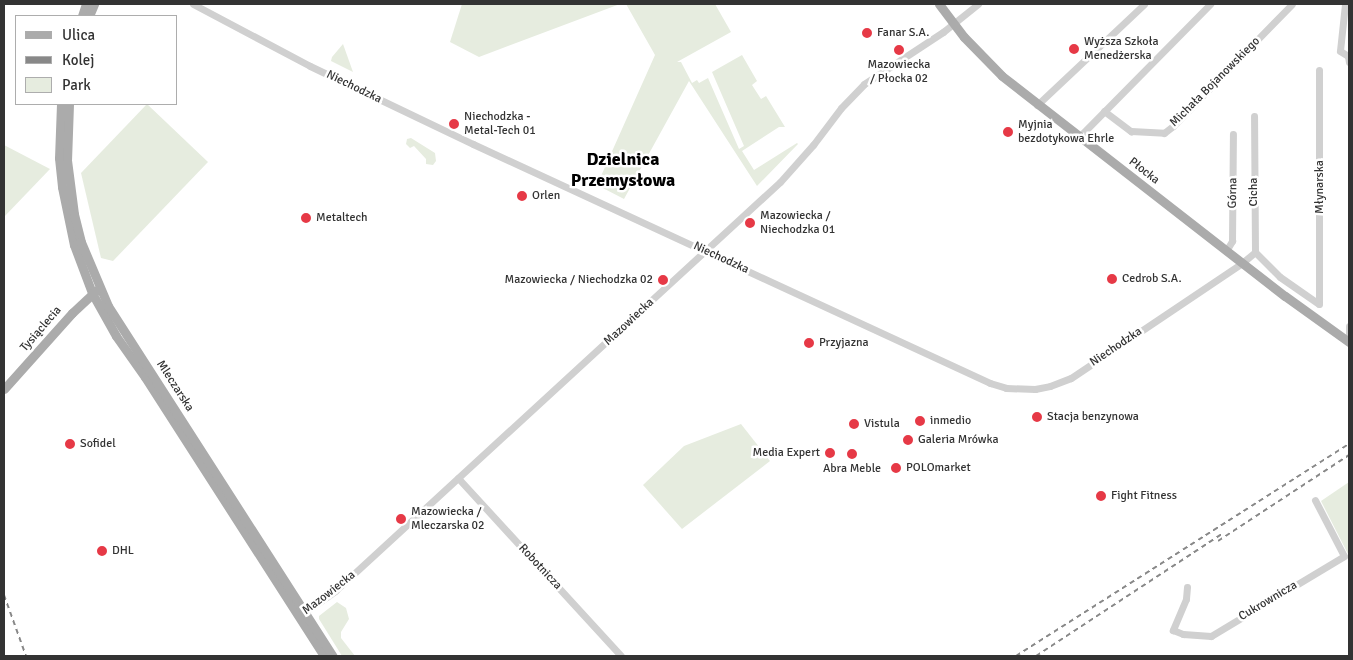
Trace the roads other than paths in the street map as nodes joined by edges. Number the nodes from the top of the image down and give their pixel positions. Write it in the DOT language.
graph roads {
  1 [pos="193,4"];
  2 [pos="939,4"];
  3 [pos="978,4"];
  4 [pos="1144,4"];
  5 [pos="1210,4"];
  6 [pos="1346,4"];
  7 [pos="1286,6"];
  8 [pos="953,23"];
  9 [pos="1349,62"];
  10 [pos="1319,70"];
  11 [pos="60,105"];
  12 [pos="68,105"];
  13 [pos="1036,105"];
  14 [pos="1104,111"];
  15 [pos="1254,116"];
  16 [pos="1233,134"];
  17 [pos="1079,137"];
  18 [pos="706,251"];
  19 [pos="1226,251"];
  20 [pos="1255,252"];
  21 [pos="1242,263"];
  22 [pos="96,291"];
  23 [pos="1349,326"];
  24 [pos="1349,334"];
  25 [pos="1349,342"];
  26 [pos="4,390"];
  27 [pos="458,478"];
  28 [pos="1315,500"];
  29 [pos="1187,587"];
  30 [pos="302,614"];
  31 [pos="324,656"];
  32 [pos="334,656"];
  33 [pos="621,656"];
  1 -- 18 [label="street, Niechodzka"];
  2 -- 8 [label="main road, Płocka"];
  3 -- 8 [label="street, Mazowiecka"];
  4 -- 13 [label="street"];
  5 -- 14 [label="street"];
  6 -- 9 [label="street"];
  7 -- 14 [label="street, Michała Bojanowskiego"];
  8 -- 13 [label="main road, Płocka"];
  8 -- 18 [label="street, Mazowiecka"];
  10 -- 20 [label="street, Młynarska"];
  11 -- 22 [label="main road, Mleczarska"];
  12 -- 22 [label="main road, Mleczarska"];
  13 -- 17 [label="main road, Płocka"];
  14 -- 17 [label="street"];
  15 -- 20 [label="street, Cicha"];
  16 -- 19 [label="street, Górna"];
  17 -- 19 [label="main road, Płocka"];
  18 -- 21 [label="street, Niechodzka"];
  18 -- 27 [label="street, Mazowiecka"];
  19 -- 21 [label="main road, Płocka"];
  20 -- 21 [label="street"];
  21 -- 25 [label="main road, Płocka"];
  22 -- 26 [label="main road, Tysiąclecia"];
  22 -- 30 [label="main road, Mleczarska"];
  23 -- 24 [label="street"];
  27 -- 30 [label="street, Mazowiecka"];
  27 -- 33 [label="street, Robotnicza"];
  28 -- 29 [label="street, Cukrownicza"];
  30 -- 31 [label="main road, Mleczarska"];
  30 -- 32 [label="main road, Mleczarska"];
}
